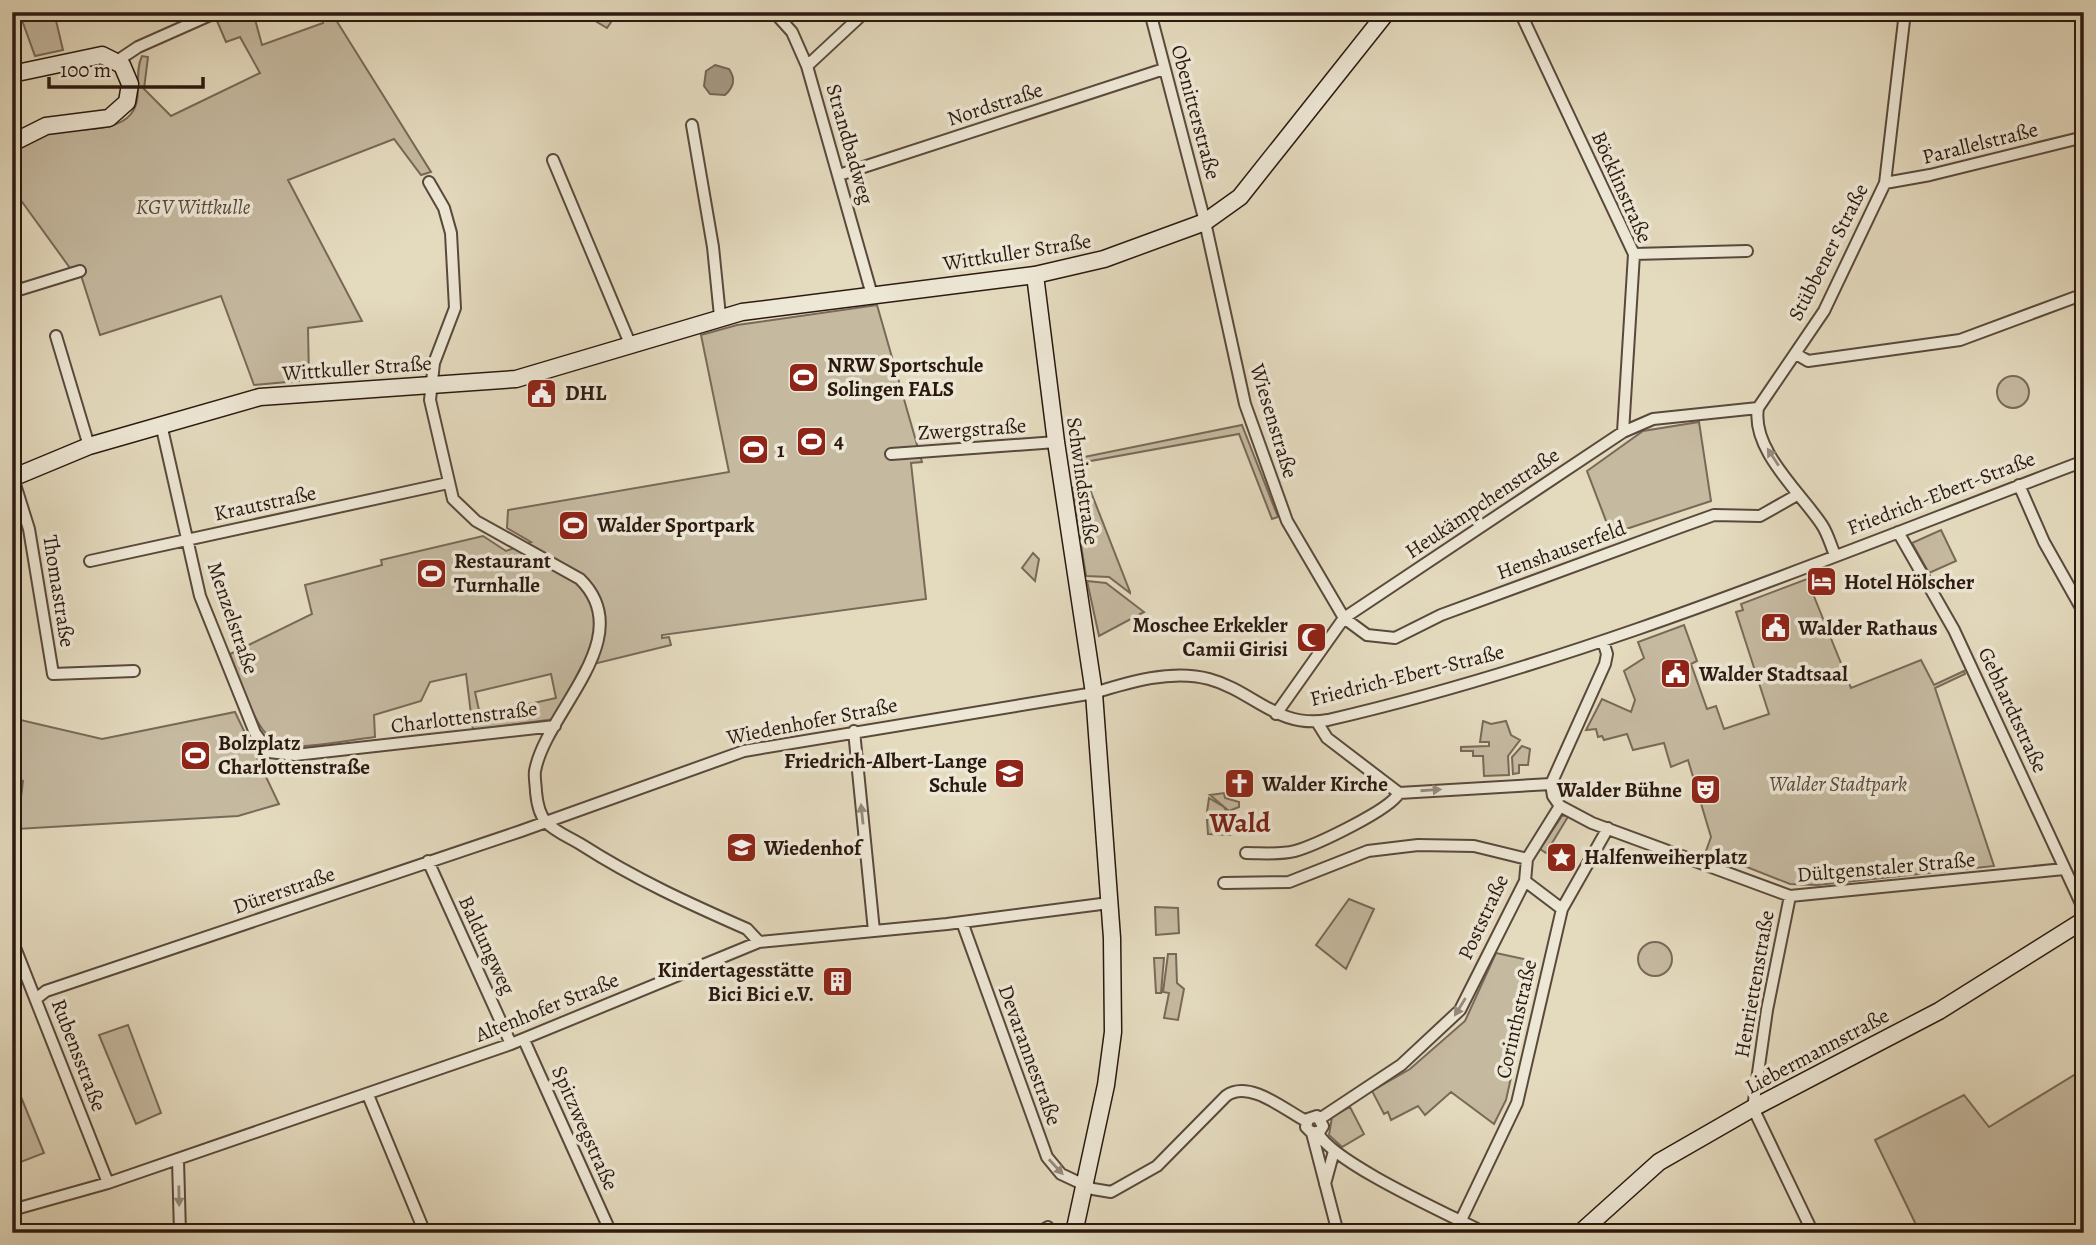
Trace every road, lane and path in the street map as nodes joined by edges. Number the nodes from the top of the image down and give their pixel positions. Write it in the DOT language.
graph roads {
  1 [pos="217,12"];
  2 [pos="774,12"];
  3 [pos="865,12"];
  4 [pos="1150,12"];
  5 [pos="1387,12"];
  6 [pos="1520,12"];
  7 [pos="1905,12"];
  8 [pos="117,61"];
  9 [pos="807,66"];
  10 [pos="1164,69"];
  11 [pos="12,74"];
  12 [pos="692,125"];
  13 [pos="2084,137"];
  14 [pos="12,143"];
  15 [pos="553,159"];
  16 [pos="839,175"];
  17 [pos="429,182"];
  18 [pos="1885,183"];
  19 [pos="1205,222"];
  20 [pos="1747,251"];
  21 [pos="1634,254"];
  22 [pos="80,271"];
  23 [pos="1035,275"];
  24 [pos="12,292"];
  25 [pos="2084,294"];
  26 [pos="872,295"];
  27 [pos="720,316"];
  28 [pos="56,336"];
  29 [pos="631,346"];
  30 [pos="1796,354"];
  31 [pos="431,383"];
  32 [pos="1758,408"];
  33 [pos="161,424"];
  34 [pos="1623,432"];
  35 [pos="1056,442"];
  36 [pos="89,446"];
  37 [pos="891,454"];
  38 [pos="2084,461"];
  39 [pos="13,478"];
  40 [pos="448,482"];
  41 [pos="2019,485"];
  42 [pos="1797,495"];
  43 [pos="1898,532"];
  44 [pos="188,539"];
  45 [pos="1835,555"];
  46 [pos="90,561"];
  47 [pos="2084,613"];
  48 [pos="1344,618"];
  49 [pos="1602,641"];
  50 [pos="134,671"];
  51 [pos="1088,694"];
  52 [pos="1276,714"];
  53 [pos="1317,722"];
  54 [pos="555,726"];
  55 [pos="854,731"];
  56 [pos="295,755"];
  57 [pos="1552,784"];
  58 [pos="1399,793"];
  59 [pos="1560,806"];
  60 [pos="546,822"];
  61 [pos="1608,828"];
  62 [pos="1246,853"];
  63 [pos="1527,859"];
  64 [pos="428,861"];
  65 [pos="2064,869"];
  66 [pos="1525,881"];
  67 [pos="1224,883"];
  68 [pos="1790,896"];
  69 [pos="1110,902"];
  70 [pos="1562,909"];
  71 [pos="2084,910"];
  72 [pos="2084,920"];
  73 [pos="962,922"];
  74 [pos="874,931"];
  75 [pos="12,940"];
  76 [pos="759,942"];
  77 [pos="37,998"];
  78 [pos="524,1040"];
  79 [pos="511,1044"];
  80 [pos="368,1095"];
  81 [pos="1753,1108"];
  82 [pos="1321,1118"];
  83 [pos="1306,1121"];
  84 [pos="1315,1133"];
  85 [pos="1334,1151"];
  86 [pos="178,1160"];
  87 [pos="108,1183"];
  88 [pos="1083,1185"];
  89 [pos="1324,1187"];
  90 [pos="12,1210"];
  91 [pos="1461,1220"];
  92 [pos="180,1233"];
  93 [pos="425,1233"];
  94 [pos="611,1233"];
  95 [pos="1074,1233"];
  96 [pos="1338,1233"];
  97 [pos="1485,1233"];
  98 [pos="1580,1233"];
  99 [pos="1813,1233"];
  1 -- 8 [label="street"];
  2 -- 9 [label="street, Strandbadweg"];
  3 -- 9 [label="street"];
  4 -- 10 [label="street, Obenitterstraße"];
  5 -- 19 [label="main road, Wittkuller Straße"];
  6 -- 21 [label="street, Böcklinstraße"];
  7 -- 18 [label="street, Stübbener Straße"];
  8 -- 11 [label="main road"];
  8 -- 14 [label="main road"];
  9 -- 16 [label="street, Strandbadweg"];
  10 -- 16 [label="street, Nordstraße"];
  10 -- 19 [label="street, Obenitterstraße"];
  12 -- 27 [label="street"];
  13 -- 18 [label="street, Parallelstraße"];
  15 -- 29 [label="street"];
  16 -- 26 [label="street, Strandbadweg"];
  17 -- 31 [label="street"];
  18 -- 30 [label="street, Stübbener Straße"];
  19 -- 23 [label="main road, Wittkuller Straße"];
  19 -- 48 [label="street, Wiesenstraße"];
  20 -- 21 [label="street"];
  21 -- 34 [label="street, Böcklinstraße"];
  22 -- 24 [label="street"];
  23 -- 26 [label="main road, Wittkuller Straße"];
  23 -- 35 [label="main road, Schwindstraße"];
  25 -- 30 [label="street"];
  26 -- 27 [label="main road, Wittkuller Straße"];
  27 -- 29 [label="main road, Wittkuller Straße"];
  28 -- 36 [label="street"];
  29 -- 31 [label="main road, Wittkuller Straße"];
  30 -- 32 [label="street, Stübbener Straße"];
  31 -- 33 [label="main road, Wittkuller Straße"];
  31 -- 40 [label="street"];
  32 -- 34 [label="street, Heukämpchenstraße"];
  42 -- 32 [label="street, one-way"];
  33 -- 36 [label="main road, Wittkuller Straße"];
  33 -- 44 [label="street, Menzelstraße"];
  34 -- 48 [label="street, Heukämpchenstraße"];
  35 -- 37 [label="street, Zwergstraße"];
  35 -- 51 [label="main road, Schwindstraße"];
  36 -- 39 [label="main road, Wittkuller Straße"];
  38 -- 41 [label="street, Friedrich-Ebert-Straße"];
  39 -- 50 [label="street, Thomastraße"];
  40 -- 44 [label="street, Krautstraße"];
  40 -- 54 [label="street"];
  41 -- 43 [label="street, Friedrich-Ebert-Straße"];
  41 -- 47 [label="street"];
  42 -- 45 [label="street"];
  42 -- 48 [label="street, Henshauserfeld"];
  43 -- 45 [label="street, Friedrich-Ebert-Straße"];
  43 -- 65 [label="street, Gebhardtstraße"];
  44 -- 46 [label="street, Krautstraße"];
  44 -- 56 [label="street, Menzelstraße"];
  45 -- 49 [label="street, Friedrich-Ebert-Straße"];
  48 -- 52 [label="street, Heukämpchenstraße"];
  49 -- 53 [label="street, Friedrich-Ebert-Straße"];
  49 -- 57 [label="street"];
  51 -- 52 [label="street, Friedrich-Ebert-Straße"];
  51 -- 55 [label="street, Wiedenhofer Straße"];
  51 -- 69 [label="main road"];
  52 -- 53 [label="street, Friedrich-Ebert-Straße"];
  53 -- 58 [label="street"];
  54 -- 56 [label="street, Charlottenstraße"];
  54 -- 60 [label="street"];
  55 -- 60 [label="street, Wiedenhofer Straße"];
  74 -- 55 [label="street, one-way"];
  58 -- 57 [label="street, one-way"];
  57 -- 59 [label="street"];
  58 -- 62 [label="street"];
  59 -- 61 [label="street, Dültgenstaler Straße"];
  59 -- 63 [label="street, Poststraße"];
  60 -- 64 [label="street, Dürerstraße"];
  60 -- 76 [label="street"];
  61 -- 68 [label="street, Dültgenstaler Straße"];
  61 -- 70 [label="street, Corinthstraße"];
  63 -- 66 [label="street, Poststraße"];
  63 -- 67 [label="street"];
  64 -- 77 [label="street, Dürerstraße"];
  64 -- 79 [label="street, Baldungweg"];
  65 -- 68 [label="street, Dültgenstaler Straße"];
  65 -- 71 [label="street, Gebhardtstraße"];
  66 -- 70 [label="street"];
  66 -- 82 [label="street, Poststraße, one-way"];
  68 -- 81 [label="street, Henriettenstraße"];
  69 -- 73 [label="street, Altenhofer Straße"];
  69 -- 88 [label="main road"];
  70 -- 91 [label="street, Corinthstraße"];
  72 -- 81 [label="main road, Liebermannstraße"];
  73 -- 74 [label="street, Altenhofer Straße"];
  73 -- 88 [label="street, Devarannestraße, one-way"];
  74 -- 76 [label="street, Altenhofer Straße"];
  75 -- 77 [label="street, Rubensstraße"];
  76 -- 78 [label="street, Altenhofer Straße"];
  77 -- 87 [label="street, Rubensstraße"];
  78 -- 79 [label="street, Altenhofer Straße"];
  78 -- 94 [label="street, Spitzwegstraße"];
  79 -- 80 [label="street, Altenhofer Straße"];
  80 -- 86 [label="street, Altenhofer Straße"];
  80 -- 93 [label="street"];
  81 -- 98 [label="main road, Liebermannstraße"];
  81 -- 99 [label="street"];
  82 -- 83 [label="street"];
  82 -- 84 [label="street"];
  83 -- 84 [label="street"];
  83 -- 88 [label="street"];
  84 -- 85 [label="street"];
  84 -- 89 [label="street"];
  85 -- 89 [label="street"];
  85 -- 91 [label="street"];
  86 -- 87 [label="street, Altenhofer Straße"];
  86 -- 92 [label="street, one-way"];
  87 -- 90 [label="street, Altenhofer Straße"];
  88 -- 95 [label="main road"];
  89 -- 96 [label="street"];
  91 -- 97 [label="street"];
}
